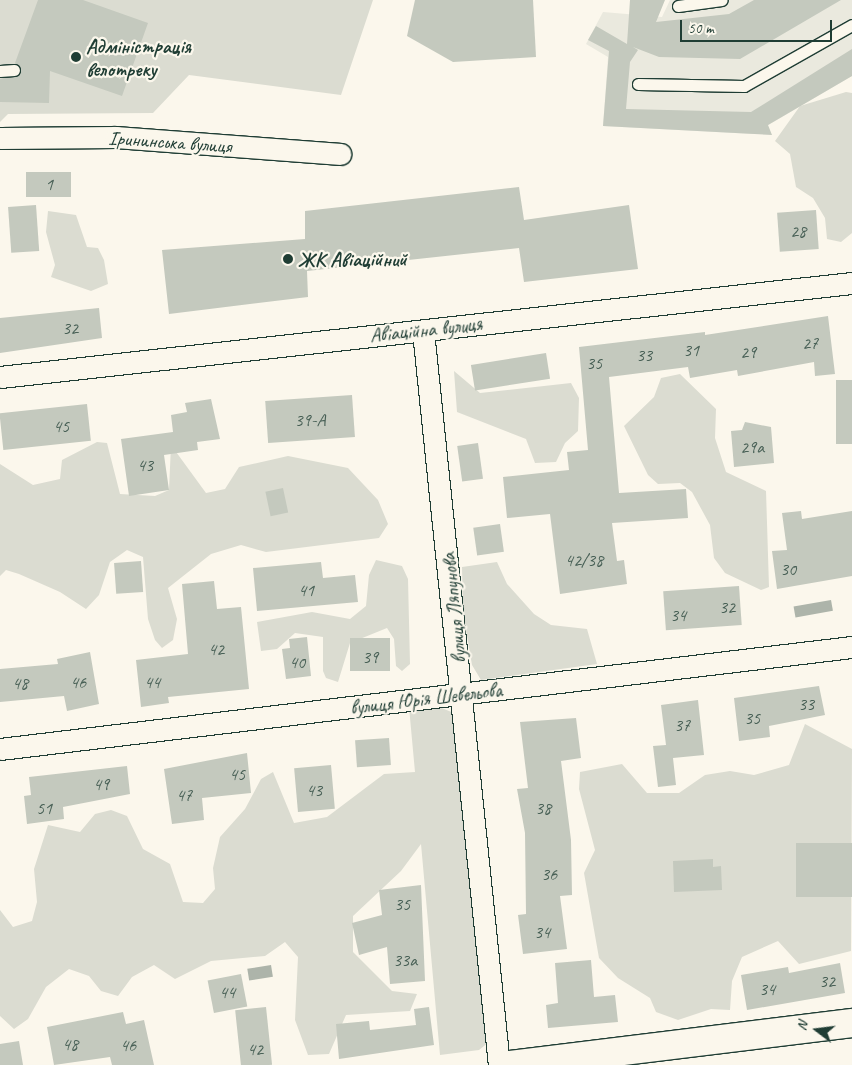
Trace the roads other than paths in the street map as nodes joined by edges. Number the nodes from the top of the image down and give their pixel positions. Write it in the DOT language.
graph roads {
  1 [pos="722,0"];
  2 [pos="678,6"];
  3 [pos="852,25"];
  4 [pos="14,70"];
  5 [pos="0,71"];
  6 [pos="638,84"];
  7 [pos="0,138"];
  8 [pos="340,154"];
  9 [pos="852,283"];
  10 [pos="423,331"];
  11 [pos="0,378"];
  12 [pos="852,647"];
  13 [pos="464,695"];
  14 [pos="0,749"];
  15 [pos="852,1023"];
  16 [pos="499,1065"];
  17 [pos="510,1065"];
  1 -- 2 [label="lane"];
  3 -- 6 [label="lane"];
  4 -- 5 [label="lane"];
  7 -- 8 [label="street, Ірининська вулиця"];
  9 -- 10 [label="street, Авіаційна вулиця"];
  10 -- 11 [label="street, Авіаційна вулиця"];
  10 -- 13 [label="street, вулиця Ляпунова"];
  12 -- 13 [label="street, вулиця Юрія Шевельова"];
  13 -- 14 [label="street, вулиця Юрія Шевельова"];
  13 -- 16 [label="street, вулиця Ляпунова"];
  15 -- 17 [label="street"];
}
